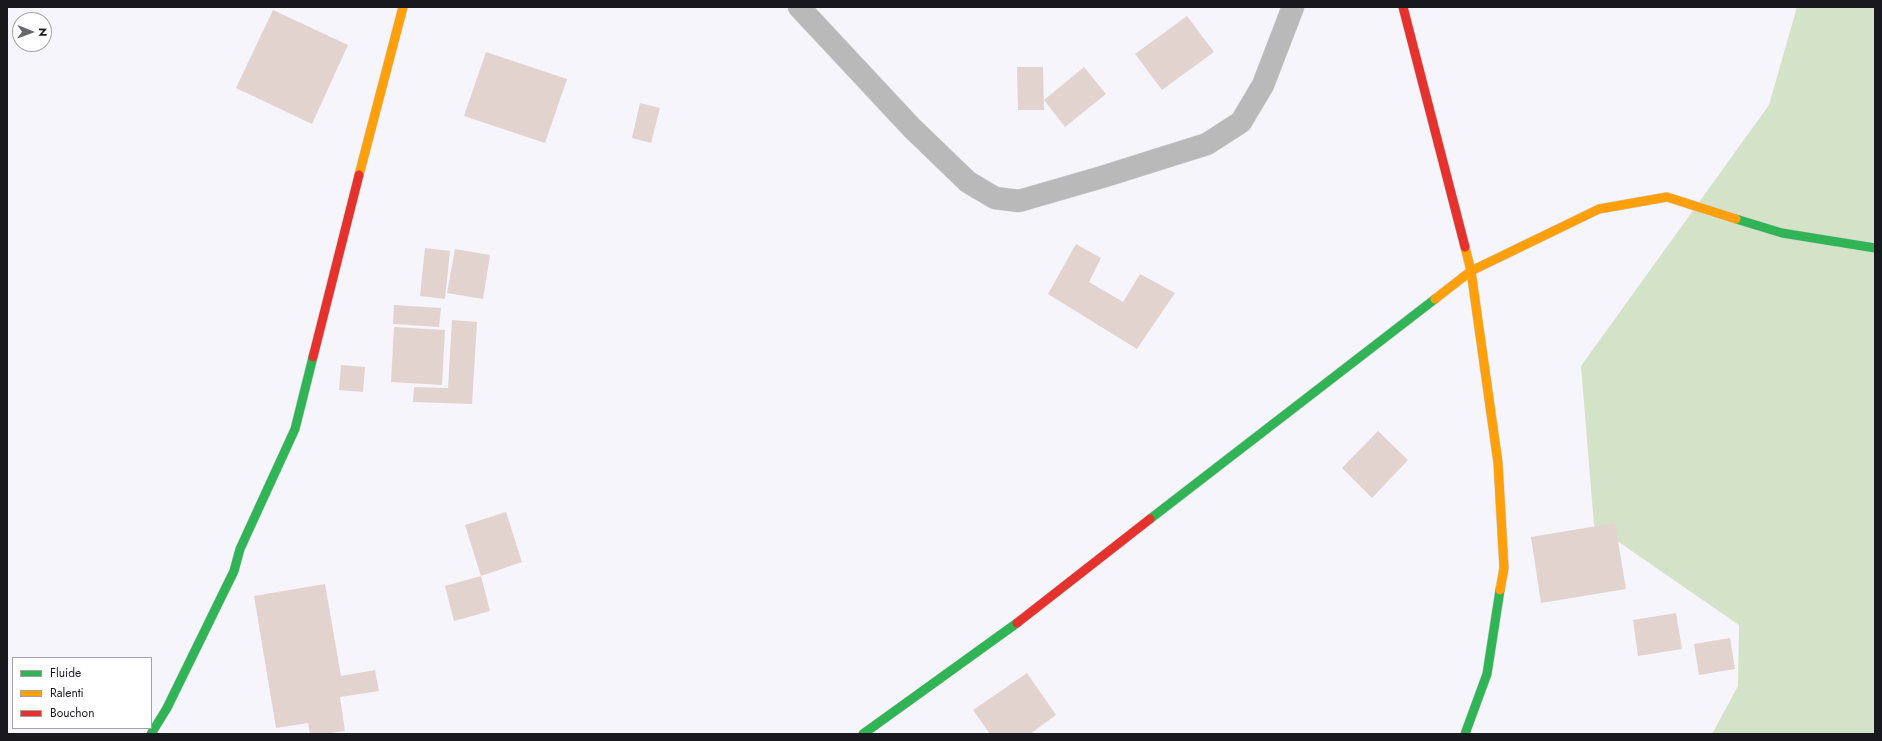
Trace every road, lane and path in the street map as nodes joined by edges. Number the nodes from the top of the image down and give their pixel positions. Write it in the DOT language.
graph roads {
  1 [pos="403,7"];
  2 [pos="799,7"];
  3 [pos="1293,7"];
  4 [pos="1404,7"];
  5 [pos="1875,248"];
  6 [pos="1472,271"];
  7 [pos="151,734"];
  8 [pos="863,734"];
  9 [pos="1465,734"];
  1 -- 7 [label="street"];
  2 -- 3 [label="street"];
  4 -- 6 [label="street"];
  5 -- 6 [label="street"];
  6 -- 8 [label="street"];
  6 -- 9 [label="street"];
}
